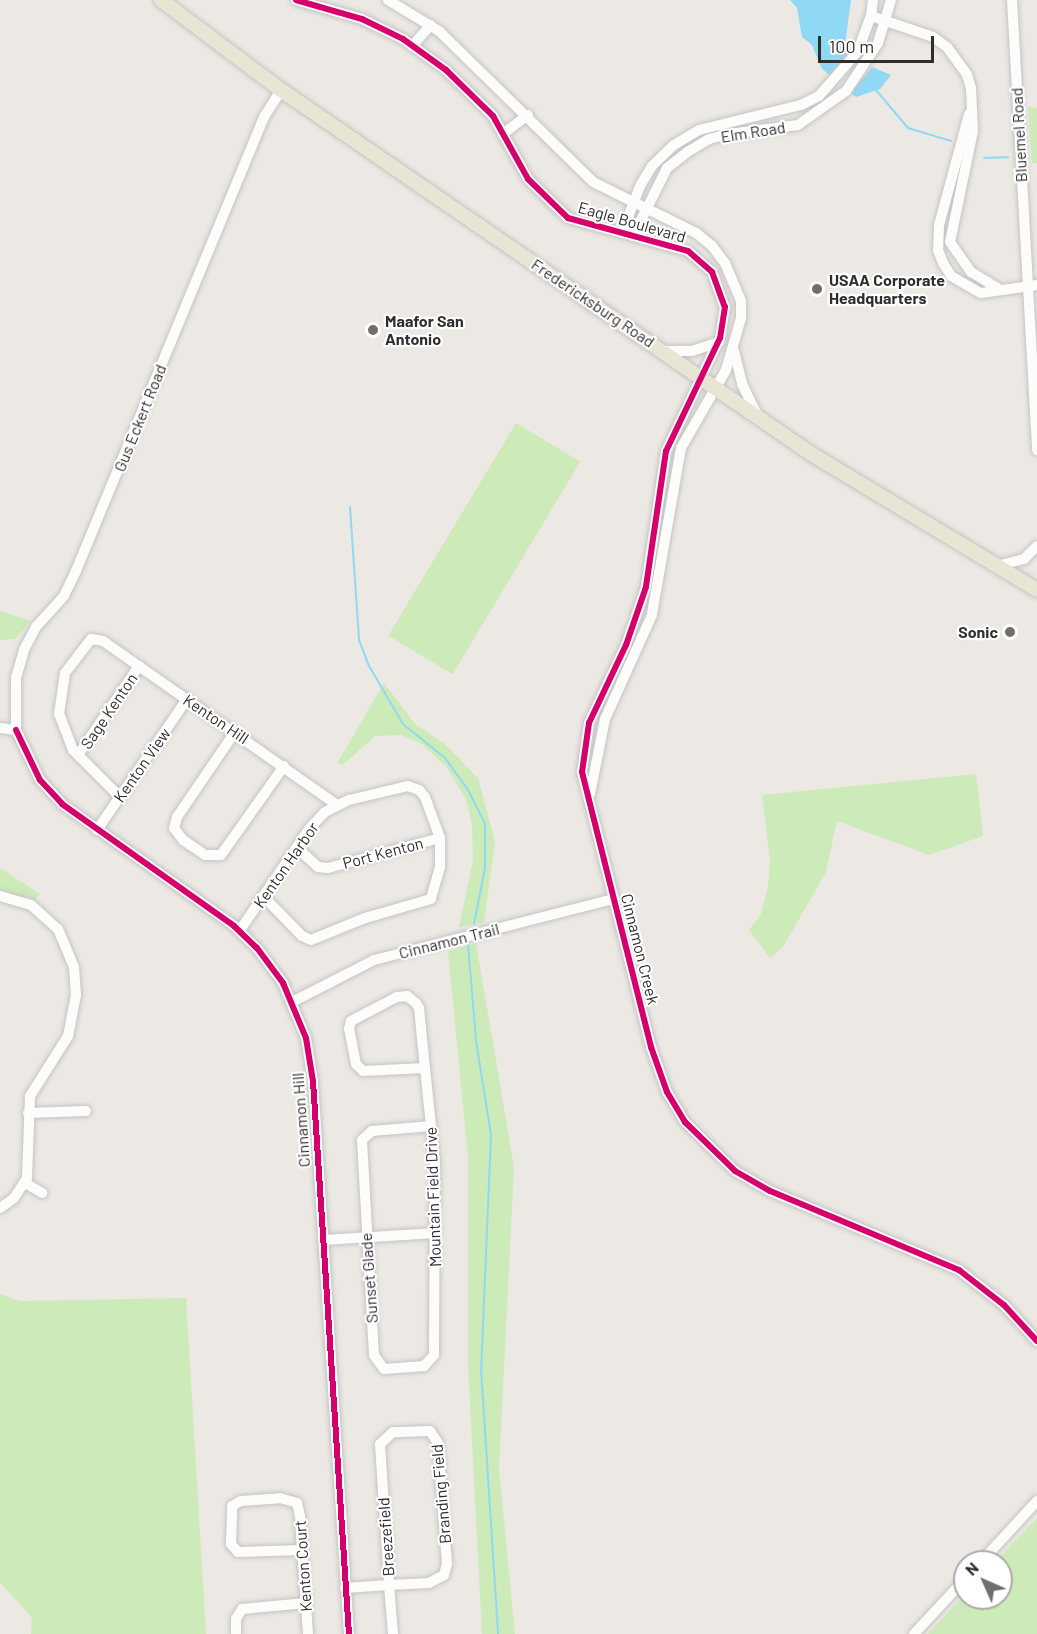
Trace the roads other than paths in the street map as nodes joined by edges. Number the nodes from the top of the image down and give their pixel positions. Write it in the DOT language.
graph roads {
  1 [pos="161,0"];
  2 [pos="296,0"];
  3 [pos="388,0"];
  4 [pos="873,0"];
  5 [pos="891,0"];
  6 [pos="1012,0"];
  7 [pos="325,3"];
  8 [pos="871,16"];
  9 [pos="887,23"];
  10 [pos="431,25"];
  11 [pos="412,46"];
  12 [pos="281,90"];
  13 [pos="972,107"];
  14 [pos="528,116"];
  15 [pos="504,133"];
  16 [pos="632,203"];
  17 [pos="644,209"];
  18 [pos="627,235"];
  19 [pos="1032,285"];
  20 [pos="998,288"];
  21 [pos="719,342"];
  22 [pos="734,347"];
  23 [pos="663,351"];
  24 [pos="709,383"];
  25 [pos="757,415"];
  26 [pos="1037,450"];
  27 [pos="660,484"];
  28 [pos="674,486"];
  29 [pos="1037,546"];
  30 [pos="996,566"];
  31 [pos="1037,590"];
  32 [pos="139,666"];
  33 [pos="187,699"];
  34 [pos="0,728"];
  35 [pos="16,730"];
  36 [pos="236,732"];
  37 [pos="583,753"];
  38 [pos="597,754"];
  39 [pos="78,755"];
  40 [pos="284,766"];
  41 [pos="590,794"];
  42 [pos="120,797"];
  43 [pos="337,805"];
  44 [pos="97,830"];
  45 [pos="440,838"];
  46 [pos="297,848"];
  47 [pos="0,896"];
  48 [pos="264,897"];
  49 [pos="614,899"];
  50 [pos="240,930"];
  51 [pos="292,1002"];
  52 [pos="425,1068"];
  53 [pos="86,1112"];
  54 [pos="28,1113"];
  55 [pos="431,1126"];
  56 [pos="25,1183"];
  57 [pos="42,1193"];
  58 [pos="0,1208"];
  59 [pos="436,1233"];
  60 [pos="366,1238"];
  61 [pos="322,1240"];
  62 [pos="1037,1341"];
  63 [pos="431,1361"];
  64 [pos="382,1440"];
  65 [pos="1037,1501"];
  66 [pos="302,1550"];
  67 [pos="992,1550"];
  68 [pos="389,1585"];
  69 [pos="345,1588"];
  70 [pos="953,1592"];
  71 [pos="306,1603"];
  72 [pos="236,1633"];
  73 [pos="308,1634"];
  74 [pos="349,1634"];
  75 [pos="393,1634"];
  76 [pos="914,1634"];
  1 -- 12 [label="main road, Fredericksburg Road"];
  2 -- 7 [label="street, Eagle Boulevard"];
  3 -- 10 [label="street, Eagle Boulevard"];
  4 -- 8 [label="street, Elm Road"];
  5 -- 9 [label="street, Elm Road"];
  6 -- 19 [label="street, Bluemel Road"];
  7 -- 11 [label="street, Eagle Boulevard"];
  8 -- 9 [label="street"];
  8 -- 16 [label="street, Elm Road"];
  9 -- 13 [label="street"];
  9 -- 17 [label="street, Elm Road"];
  10 -- 11 [label="street"];
  10 -- 14 [label="street, Eagle Boulevard"];
  11 -- 15 [label="street, Eagle Boulevard"];
  12 -- 23 [label="main road, Fredericksburg Road"];
  12 -- 35 [label="street, Gus Eckert Road"];
  13 -- 20 [label="street"];
  13 -- 20 [label="street"];
  14 -- 15 [label="street"];
  14 -- 16 [label="street, Eagle Boulevard"];
  15 -- 18 [label="street, Eagle Boulevard"];
  16 -- 17 [label="street, Eagle Boulevard"];
  16 -- 18 [label="street, Elm Road"];
  17 -- 18 [label="street, Elm Road"];
  17 -- 22 [label="street, Eagle Boulevard"];
  18 -- 21 [label="street, Eagle Boulevard"];
  19 -- 20 [label="street"];
  19 -- 26 [label="street, Bluemel Road"];
  21 -- 23 [label="street"];
  21 -- 24 [label="street, Eagle Boulevard"];
  22 -- 24 [label="street, Eagle Boulevard"];
  22 -- 25 [label="street"];
  23 -- 24 [label="main road, Fredericksburg Road"];
  24 -- 25 [label="main road, Fredericksburg Road"];
  24 -- 27 [label="street, Cinnamon Creek"];
  24 -- 28 [label="street, Cinnamon Creek"];
  25 -- 30 [label="main road, Fredericksburg Road"];
  27 -- 28 [label="street"];
  27 -- 37 [label="street, Cinnamon Creek"];
  28 -- 38 [label="street, Cinnamon Creek"];
  29 -- 30 [label="street"];
  30 -- 31 [label="main road, Fredericksburg Road"];
  32 -- 33 [label="street, Kenton Hill"];
  32 -- 39 [label="street, Sage Kenton"];
  32 -- 39 [label="street, Kenton Hill"];
  33 -- 36 [label="street, Kenton Hill"];
  33 -- 42 [label="street, Kenton View"];
  34 -- 35 [label="street"];
  35 -- 44 [label="street, Cinnamon Hill"];
  36 -- 40 [label="street, Kenton Hill"];
  36 -- 40 [label="street"];
  37 -- 38 [label="street"];
  37 -- 41 [label="street, Cinnamon Creek"];
  38 -- 41 [label="street, Cinnamon Creek"];
  39 -- 42 [label="street"];
  40 -- 43 [label="street, Kenton Hill"];
  41 -- 49 [label="street, Cinnamon Creek"];
  42 -- 44 [label="street, Kenton View"];
  43 -- 45 [label="street"];
  43 -- 46 [label="street, Kenton Harbor"];
  44 -- 50 [label="street, Cinnamon Hill"];
  45 -- 46 [label="street, Port Kenton"];
  45 -- 48 [label="street"];
  46 -- 48 [label="street, Kenton Harbor"];
  47 -- 54 [label="street"];
  48 -- 50 [label="street, Kenton Harbor"];
  49 -- 51 [label="street, Cinnamon Trail"];
  49 -- 62 [label="street, Cinnamon Creek"];
  50 -- 51 [label="street, Cinnamon Hill"];
  51 -- 61 [label="street, Cinnamon Hill"];
  52 -- 52 [label="street, Mountain Field Drive"];
  52 -- 55 [label="street, Mountain Field Drive"];
  53 -- 54 [label="street"];
  54 -- 56 [label="street"];
  55 -- 59 [label="street, Mountain Field Drive"];
  55 -- 60 [label="street, Sunset Glade"];
  56 -- 57 [label="street"];
  56 -- 58 [label="street"];
  59 -- 60 [label="street"];
  59 -- 63 [label="street, Mountain Field Drive"];
  60 -- 61 [label="street"];
  60 -- 63 [label="street, Sunset Glade"];
  61 -- 69 [label="street, Cinnamon Hill"];
  64 -- 68 [label="street, Breezefield"];
  64 -- 68 [label="street, Branding Field"];
  65 -- 67 [label="street"];
  66 -- 66 [label="street, Kenton Court"];
  66 -- 71 [label="street, Kenton Court"];
  68 -- 69 [label="street"];
  68 -- 75 [label="street, Breezefield"];
  69 -- 74 [label="street, Cinnamon Hill"];
  70 -- 76 [label="street"];
  71 -- 72 [label="street"];
  71 -- 73 [label="street, Kenton Court"];
}
